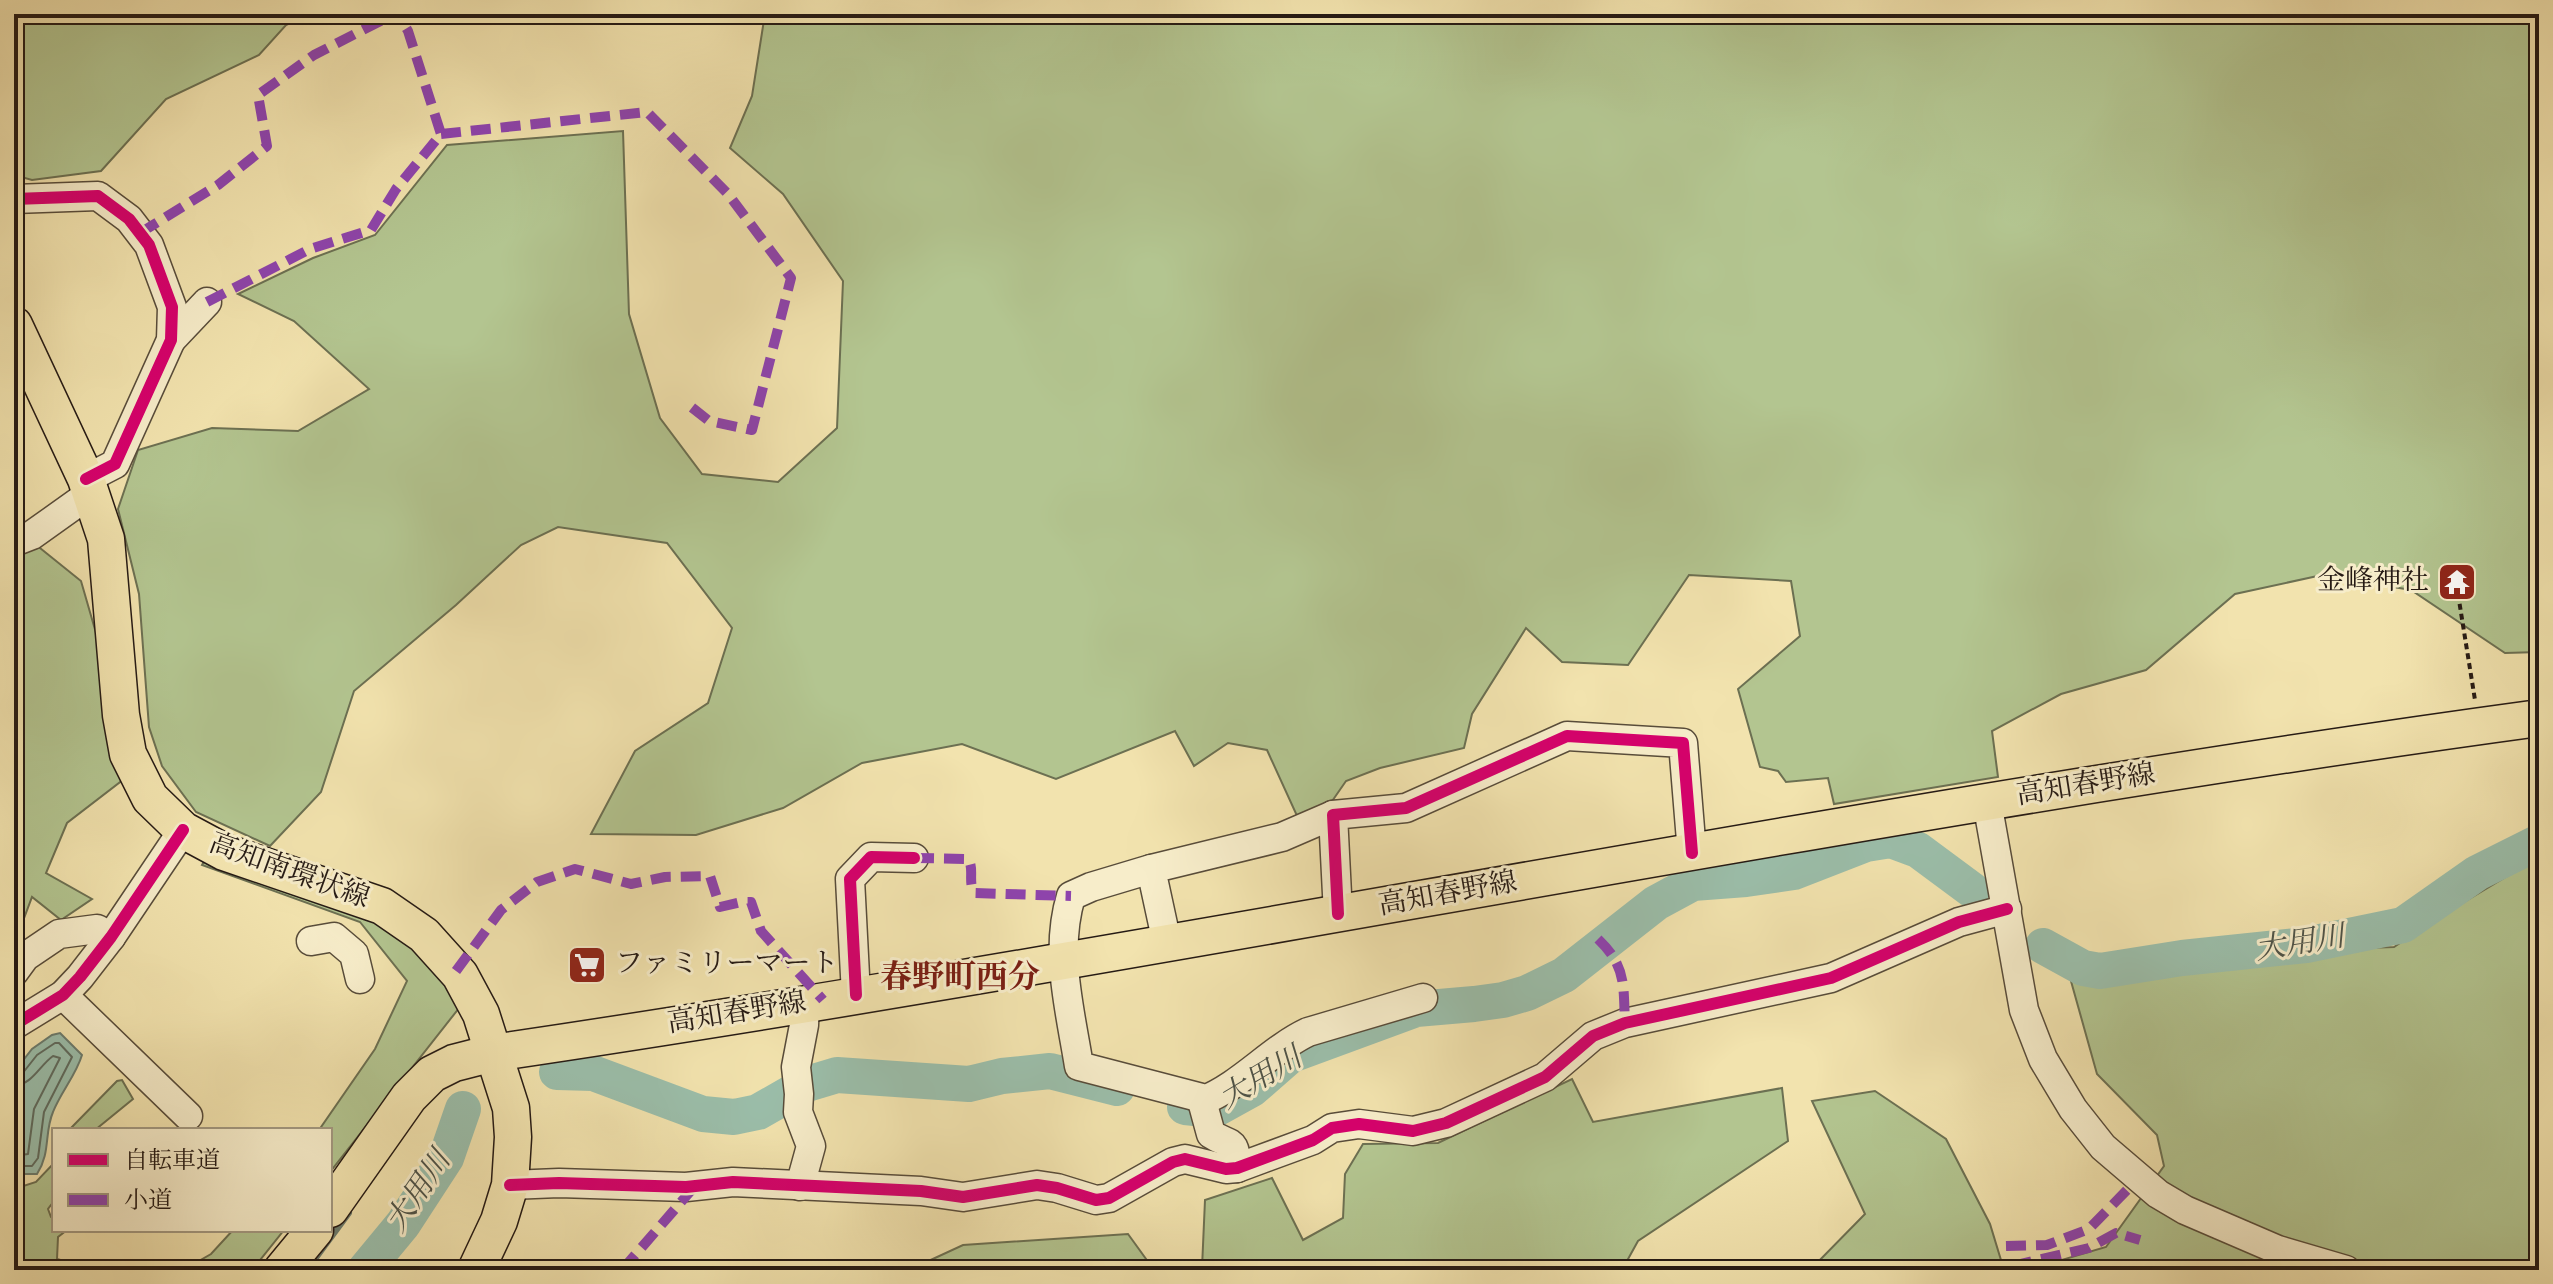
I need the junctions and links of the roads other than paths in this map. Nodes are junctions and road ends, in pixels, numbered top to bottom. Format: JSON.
{"nodes":[{"id":1,"x":14,"y":199,"type":"edge"},
{"id":2,"x":207,"y":302,"type":"dead end"},
{"id":3,"x":14,"y":325,"type":"edge"},
{"id":4,"x":171,"y":340,"type":"junction"},
{"id":5,"x":89,"y":486,"type":"junction"},
{"id":6,"x":14,"y":542,"type":"edge"},
{"id":7,"x":2539,"y":718,"type":"edge"},
{"id":8,"x":1987,"y":802,"type":"junction"},
{"id":9,"x":1333,"y":815,"type":"junction"},
{"id":10,"x":183,"y":830,"type":"junction"},
{"id":11,"x":1692,"y":853,"type":"junction"},
{"id":12,"x":914,"y":858,"type":"dead end"},
{"id":13,"x":1151,"y":869,"type":"junction"},
{"id":14,"x":2007,"y":909,"type":"junction"},
{"id":15,"x":1338,"y":914,"type":"junction"},
{"id":16,"x":111,"y":937,"type":"junction"},
{"id":17,"x":311,"y":941,"type":"dead end"},
{"id":18,"x":1167,"y":943,"type":"junction"},
{"id":19,"x":1062,"y":961,"type":"junction"},
{"id":20,"x":14,"y":972,"type":"edge"},
{"id":21,"x":360,"y":979,"type":"dead end"},
{"id":22,"x":63,"y":995,"type":"junction"},
{"id":23,"x":856,"y":995,"type":"junction"},
{"id":24,"x":1423,"y":998,"type":"dead end"},
{"id":25,"x":805,"y":1003,"type":"junction"},
{"id":26,"x":14,"y":1025,"type":"edge"},
{"id":27,"x":493,"y":1053,"type":"junction"},
{"id":28,"x":1204,"y":1110,"type":"junction"},
{"id":29,"x":188,"y":1116,"type":"dead end"},
{"id":30,"x":1237,"y":1168,"type":"junction"},
{"id":31,"x":510,"y":1185,"type":"junction"},
{"id":32,"x":800,"y":1186,"type":"junction"},
{"id":33,"x":332,"y":1206,"type":"edge"},
{"id":34,"x":313,"y":1232,"type":"edge"},
{"id":35,"x":282,"y":1270,"type":"edge"},
{"id":36,"x":476,"y":1270,"type":"edge"},
{"id":37,"x":2346,"y":1270,"type":"edge"}],
"edges":[{"from":1,"to":4,"type":"street"},
{"from":2,"to":4,"type":"street"},
{"from":3,"to":5,"type":"main road","name":"高知南環状線"},
{"from":4,"to":5,"type":"street"},
{"from":5,"to":6,"type":"street"},
{"from":5,"to":10,"type":"main road","name":"高知南環状線"},
{"from":7,"to":8,"type":"main road","name":"高知春野線"},
{"from":8,"to":11,"type":"main road","name":"高知春野線"},
{"from":8,"to":14,"type":"street"},
{"from":9,"to":11,"type":"street"},
{"from":9,"to":13,"type":"street"},
{"from":9,"to":15,"type":"street"},
{"from":10,"to":16,"type":"street"},
{"from":10,"to":27,"type":"main road","name":"高知南環状線"},
{"from":11,"to":15,"type":"main road","name":"高知春野線"},
{"from":12,"to":23,"type":"street"},
{"from":13,"to":18,"type":"street"},
{"from":13,"to":19,"type":"street"},
{"from":14,"to":30,"type":"street"},
{"from":14,"to":37,"type":"street"},
{"from":15,"to":18,"type":"main road","name":"高知春野線"},
{"from":16,"to":20,"type":"street"},
{"from":16,"to":22,"type":"street"},
{"from":17,"to":21,"type":"street"},
{"from":18,"to":19,"type":"main road","name":"高知春野線"},
{"from":19,"to":23,"type":"main road","name":"高知春野線"},
{"from":19,"to":28,"type":"street"},
{"from":22,"to":26,"type":"street"},
{"from":22,"to":29,"type":"street"},
{"from":23,"to":25,"type":"main road","name":"高知春野線"},
{"from":24,"to":28,"type":"street"},
{"from":25,"to":27,"type":"main road","name":"高知春野線"},
{"from":25,"to":32,"type":"street"},
{"from":27,"to":31,"type":"main road","name":"高知南環状線"},
{"from":27,"to":33,"type":"main road","name":"高知春野線"},
{"from":28,"to":30,"type":"street"},
{"from":30,"to":32,"type":"street"},
{"from":31,"to":32,"type":"street"},
{"from":31,"to":36,"type":"main road","name":"高知南環状線"},
{"from":34,"to":35,"type":"main road"}]}
